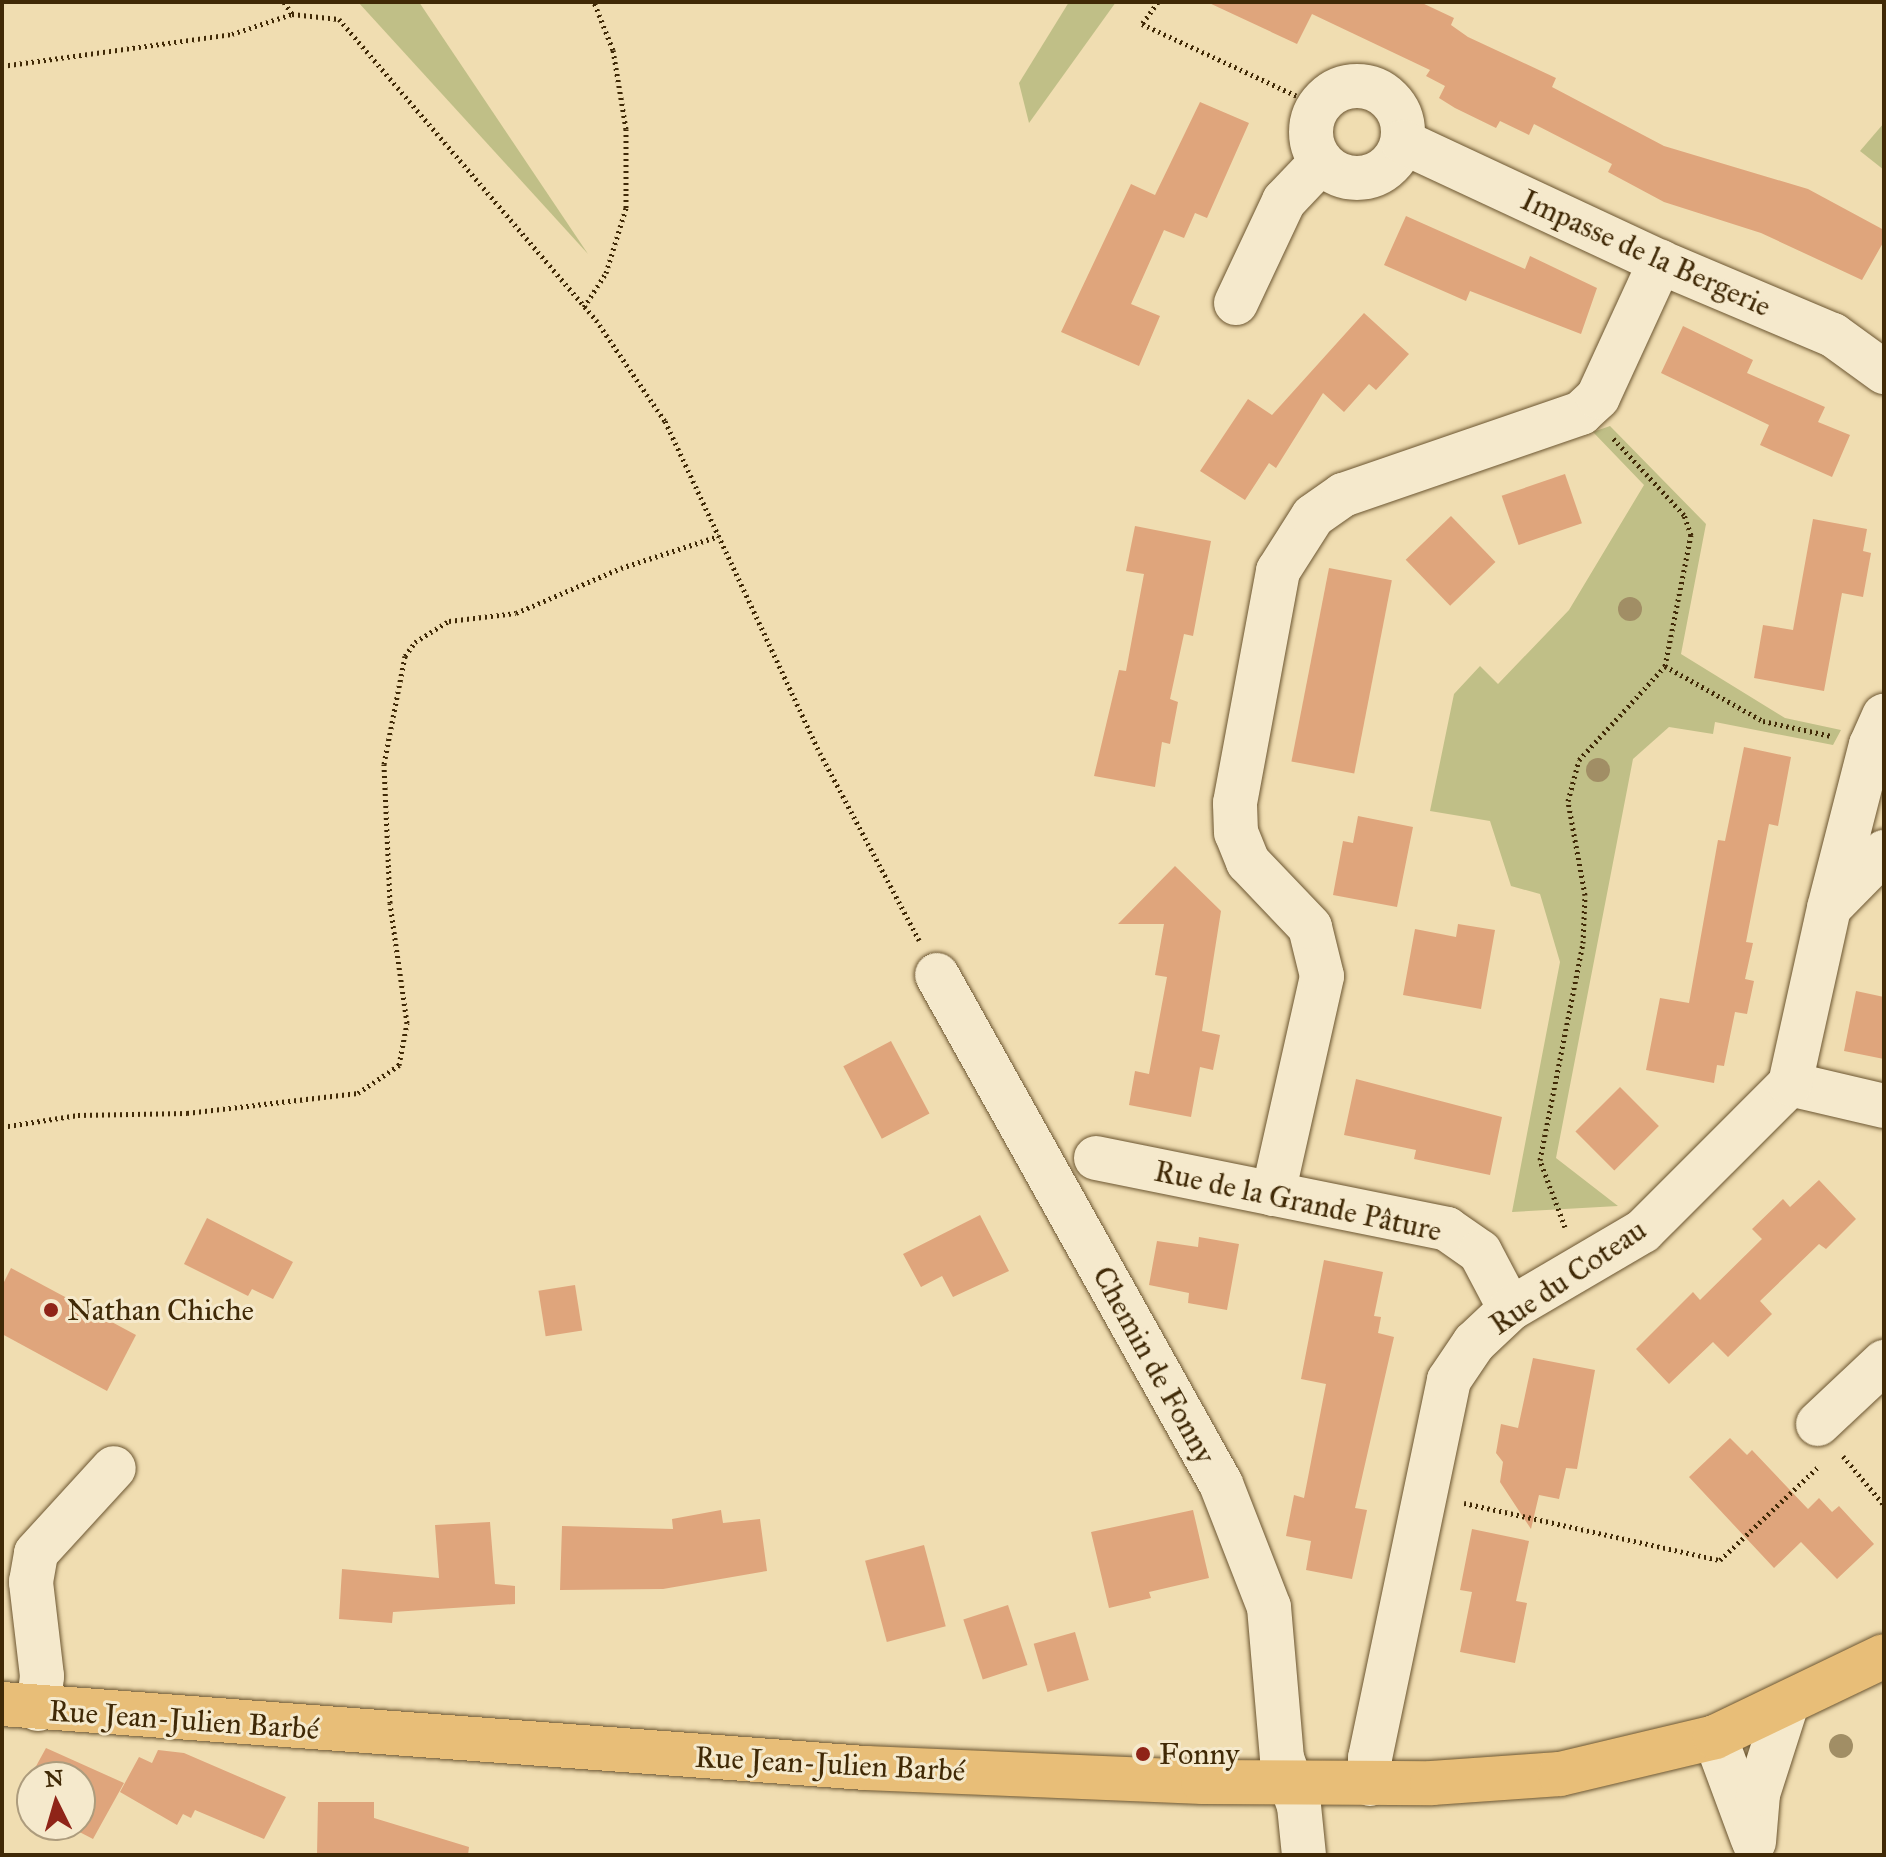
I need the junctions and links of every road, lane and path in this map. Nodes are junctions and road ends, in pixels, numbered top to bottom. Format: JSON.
{"nodes":[{"id":1,"x":284,"y":2,"type":"edge"},
{"id":2,"x":594,"y":2,"type":"edge"},
{"id":3,"x":1158,"y":2,"type":"edge"},
{"id":4,"x":292,"y":14,"type":"junction"},
{"id":5,"x":2,"y":66,"type":"edge"},
{"id":6,"x":1319,"y":106,"type":"junction"},
{"id":7,"x":1403,"y":142,"type":"junction"},
{"id":8,"x":1321,"y":162,"type":"junction"},
{"id":9,"x":1660,"y":262,"type":"junction"},
{"id":10,"x":1236,"y":303,"type":"dead end"},
{"id":11,"x":584,"y":307,"type":"junction"},
{"id":12,"x":1884,"y":372,"type":"edge"},
{"id":13,"x":1598,"y":397,"type":"junction"},
{"id":14,"x":719,"y":536,"type":"junction"},
{"id":15,"x":1665,"y":666,"type":"junction"},
{"id":16,"x":1878,"y":731,"type":"edge"},
{"id":17,"x":1884,"y":852,"type":"edge"},
{"id":18,"x":1829,"y":908,"type":"junction"},
{"id":19,"x":937,"y":975,"type":"joint"},
{"id":20,"x":1790,"y":1084,"type":"junction"},
{"id":21,"x":1884,"y":1106,"type":"edge"},
{"id":22,"x":2,"y":1127,"type":"edge"},
{"id":23,"x":1096,"y":1158,"type":"dead end"},
{"id":24,"x":1273,"y":1194,"type":"junction"},
{"id":25,"x":1581,"y":1269,"type":"junction"},
{"id":26,"x":1510,"y":1309,"type":"junction"},
{"id":27,"x":1884,"y":1362,"type":"edge"},
{"id":28,"x":1828,"y":1436,"type":"junction"},
{"id":29,"x":114,"y":1468,"type":"dead end"},
{"id":30,"x":1424,"y":1494,"type":"junction"},
{"id":31,"x":1884,"y":1505,"type":"edge"},
{"id":32,"x":1884,"y":1656,"type":"edge"},
{"id":33,"x":20,"y":1706,"type":"edge"},
{"id":34,"x":1786,"y":1707,"type":"junction"},
{"id":35,"x":1715,"y":1737,"type":"junction"},
{"id":36,"x":1291,"y":1783,"type":"junction"},
{"id":37,"x":1370,"y":1784,"type":"junction"},
{"id":38,"x":1754,"y":1849,"type":"edge"},
{"id":39,"x":1304,"y":1855,"type":"edge"}],
"edges":[{"from":1,"to":4,"type":"path"},
{"from":2,"to":11,"type":"path"},
{"from":3,"to":6,"type":"path"},
{"from":4,"to":5,"type":"path"},
{"from":4,"to":11,"type":"path"},
{"from":6,"to":7,"type":"street"},
{"from":6,"to":8,"type":"street"},
{"from":7,"to":8,"type":"street"},
{"from":7,"to":9,"type":"street","name":"Impasse de la Bergerie"},
{"from":8,"to":10,"type":"street"},
{"from":9,"to":12,"type":"street","name":"Impasse de la Bergerie"},
{"from":9,"to":13,"type":"street"},
{"from":11,"to":14,"type":"path"},
{"from":13,"to":15,"type":"path"},
{"from":13,"to":24,"type":"street"},
{"from":14,"to":19,"type":"path"},
{"from":14,"to":22,"type":"path"},
{"from":15,"to":16,"type":"path"},
{"from":15,"to":25,"type":"path"},
{"from":16,"to":18,"type":"street"},
{"from":17,"to":18,"type":"street"},
{"from":18,"to":20,"type":"street"},
{"from":19,"to":36,"type":"street","name":"Chemin de Fonny"},
{"from":20,"to":21,"type":"street"},
{"from":20,"to":25,"type":"street","name":"Rue du Coteau"},
{"from":23,"to":24,"type":"street","name":"Rue de la Grande Pâture"},
{"from":24,"to":26,"type":"street","name":"Rue de la Grande Pâture"},
{"from":25,"to":26,"type":"street","name":"Rue du Coteau"},
{"from":26,"to":30,"type":"street","name":"Rue du Coteau"},
{"from":27,"to":28,"type":"street"},
{"from":28,"to":30,"type":"path"},
{"from":28,"to":31,"type":"path"},
{"from":29,"to":33,"type":"street"},
{"from":30,"to":37,"type":"street","name":"Rue du Coteau"},
{"from":32,"to":34,"type":"main road","name":"Rue Jean-Julien Barbé"},
{"from":33,"to":36,"type":"main road","name":"Rue Jean-Julien Barbé"},
{"from":34,"to":35,"type":"main road","name":"Rue Jean-Julien Barbé"},
{"from":34,"to":38,"type":"street"},
{"from":35,"to":37,"type":"main road","name":"Rue Jean-Julien Barbé"},
{"from":35,"to":38,"type":"street"},
{"from":36,"to":37,"type":"main road","name":"Rue Jean-Julien Barbé"},
{"from":36,"to":39,"type":"street","name":"Chemin de Fonny"}]}
